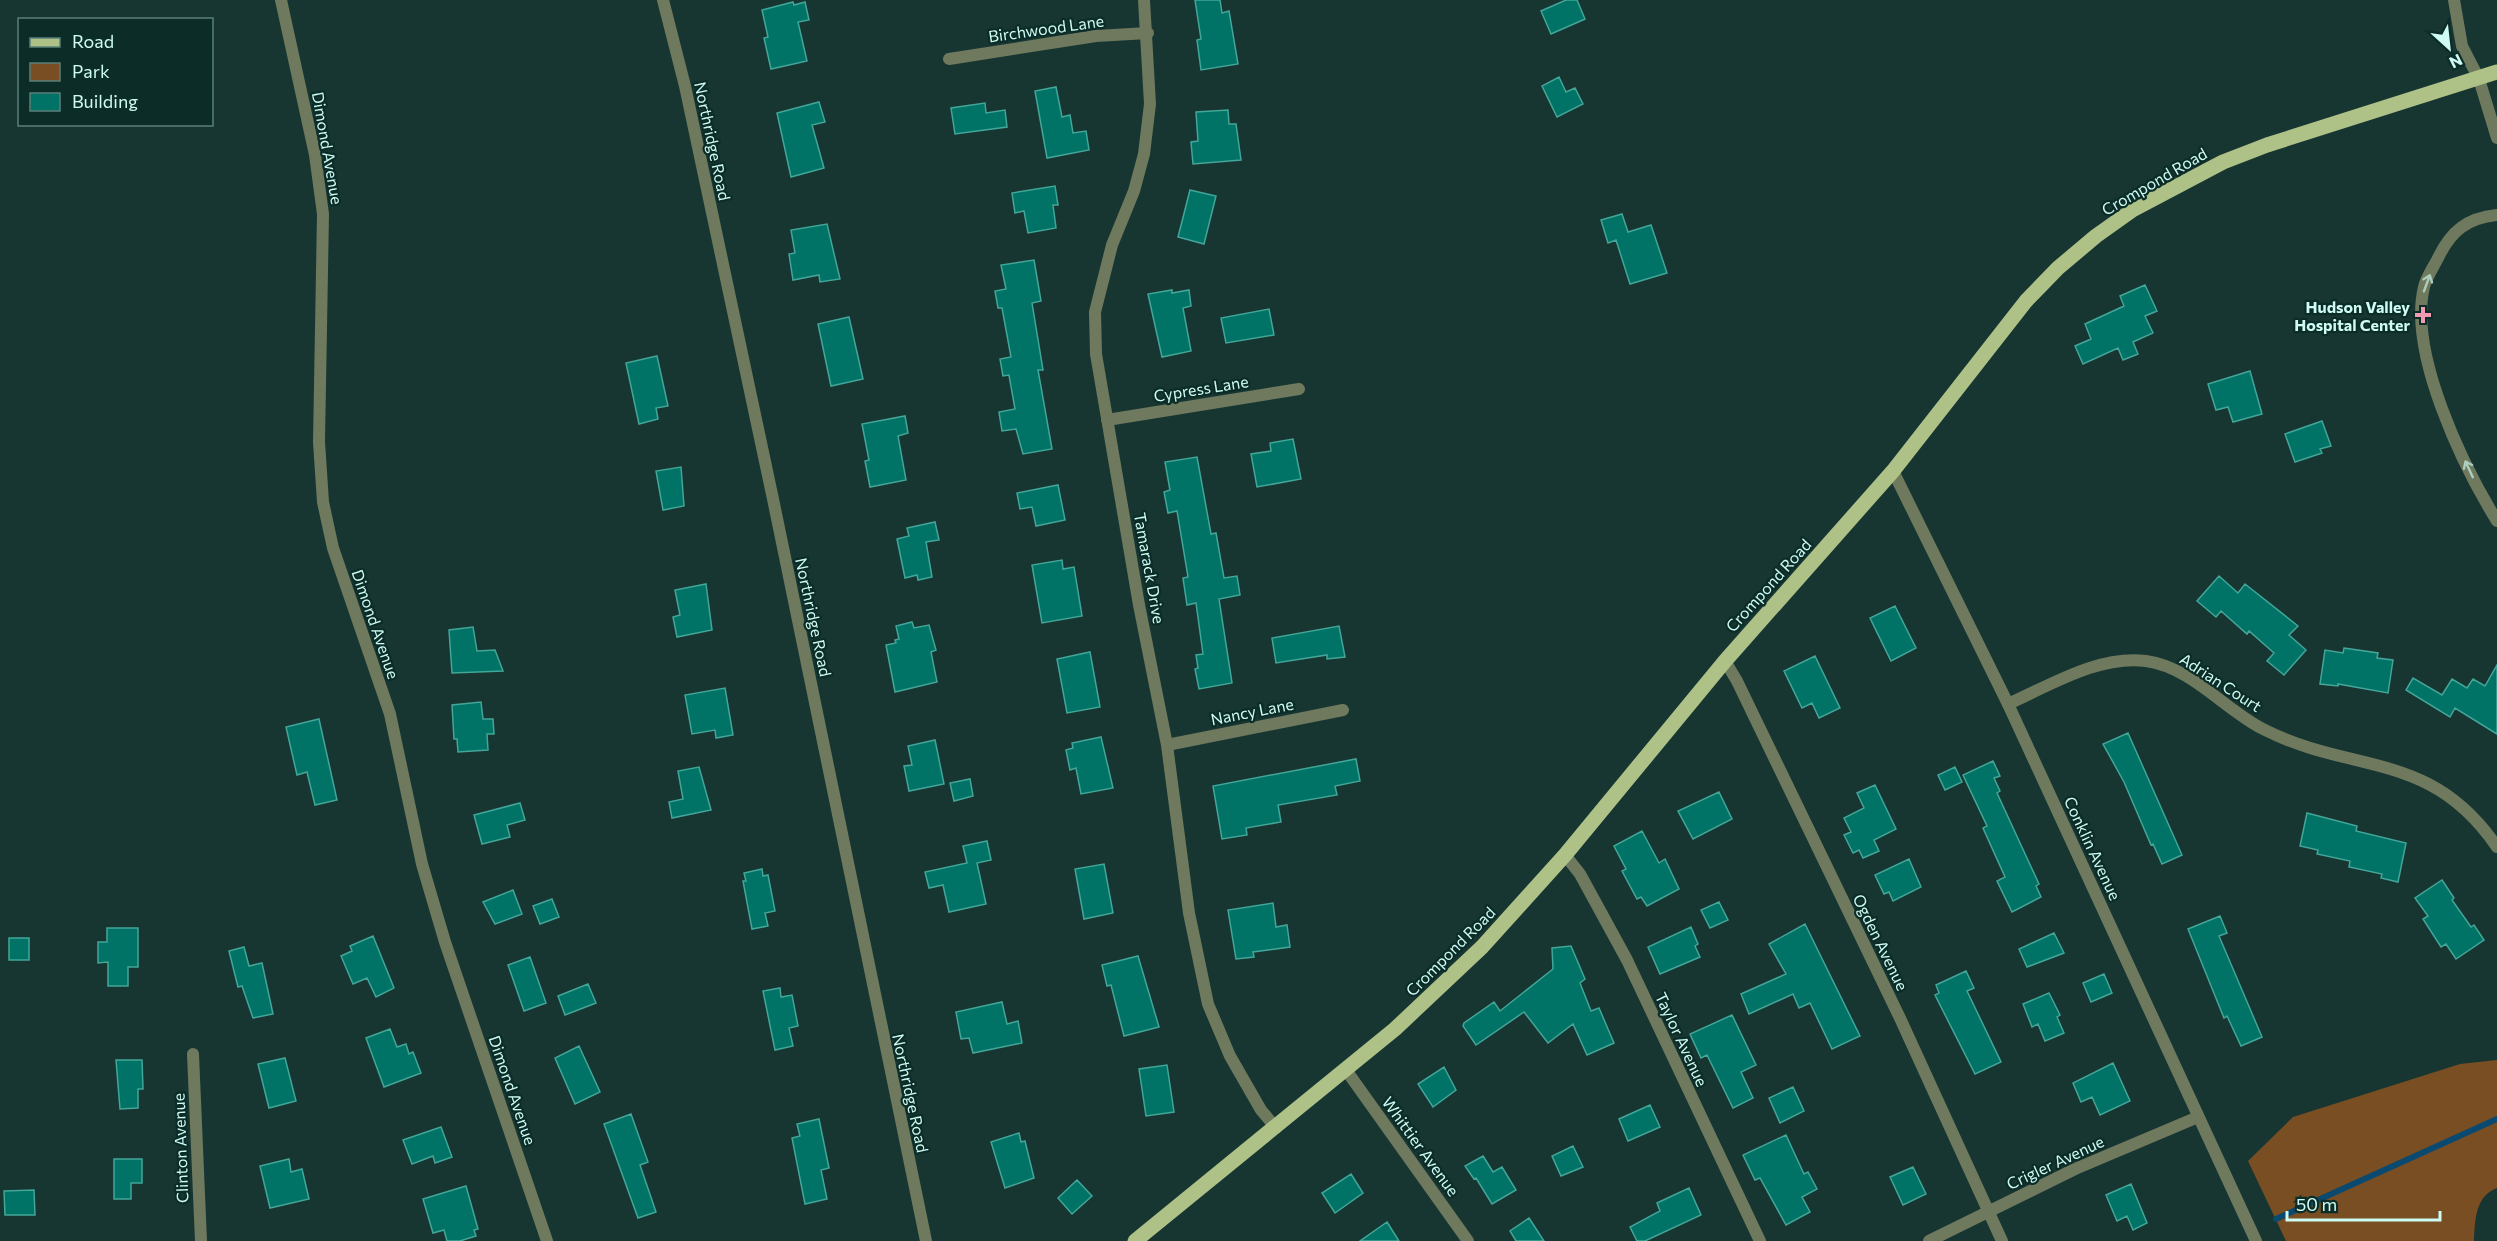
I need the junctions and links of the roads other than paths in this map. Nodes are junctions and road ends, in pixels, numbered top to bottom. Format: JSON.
{"nodes":[{"id":1,"x":281,"y":0,"type":"edge"},
{"id":2,"x":663,"y":0,"type":"edge"},
{"id":3,"x":1144,"y":0,"type":"edge"},
{"id":4,"x":2454,"y":0,"type":"edge"},
{"id":5,"x":1148,"y":33,"type":"junction"},
{"id":6,"x":949,"y":59,"type":"dead end"},
{"id":7,"x":2497,"y":72,"type":"edge"},
{"id":8,"x":2479,"y":79,"type":"junction"},
{"id":9,"x":2497,"y":138,"type":"edge"},
{"id":10,"x":2497,"y":215,"type":"edge"},
{"id":11,"x":1299,"y":389,"type":"dead end"},
{"id":12,"x":1107,"y":420,"type":"junction"},
{"id":13,"x":1893,"y":471,"type":"junction"},
{"id":14,"x":2497,"y":521,"type":"edge"},
{"id":15,"x":1725,"y":661,"type":"junction"},
{"id":16,"x":2008,"y":704,"type":"junction"},
{"id":17,"x":1343,"y":710,"type":"dead end"},
{"id":18,"x":1167,"y":745,"type":"junction"},
{"id":19,"x":2497,"y":847,"type":"edge"},
{"id":20,"x":1565,"y":855,"type":"junction"},
{"id":21,"x":193,"y":1054,"type":"dead end"},
{"id":22,"x":1346,"y":1070,"type":"junction"},
{"id":23,"x":2198,"y":1116,"type":"junction"},
{"id":24,"x":1276,"y":1128,"type":"junction"},
{"id":25,"x":1988,"y":1212,"type":"junction"},
{"id":26,"x":201,"y":1241,"type":"edge"},
{"id":27,"x":547,"y":1241,"type":"edge"},
{"id":28,"x":926,"y":1241,"type":"edge"},
{"id":29,"x":1135,"y":1241,"type":"edge"},
{"id":30,"x":1468,"y":1241,"type":"edge"},
{"id":31,"x":1760,"y":1241,"type":"edge"},
{"id":32,"x":1929,"y":1241,"type":"edge"},
{"id":33,"x":2002,"y":1241,"type":"edge"},
{"id":34,"x":2256,"y":1241,"type":"edge"}],
"edges":[{"from":1,"to":27,"type":"street","name":"Dimond Avenue"},
{"from":2,"to":28,"type":"street","name":"Northridge Road"},
{"from":3,"to":5,"type":"street","name":"Tamarack Drive"},
{"from":4,"to":8,"type":"street"},
{"from":5,"to":6,"type":"street","name":"Birchwood Lane"},
{"from":5,"to":12,"type":"street","name":"Tamarack Drive"},
{"from":7,"to":8,"type":"main road","name":"Crompond Road"},
{"from":8,"to":9,"type":"street"},
{"from":8,"to":13,"type":"main road","name":"Crompond Road"},
{"from":14,"to":10,"type":"street","one_way":true},
{"from":11,"to":12,"type":"street","name":"Cypress Lane"},
{"from":12,"to":18,"type":"street","name":"Tamarack Drive"},
{"from":13,"to":15,"type":"main road","name":"Crompond Road"},
{"from":13,"to":16,"type":"street","name":"Conklin Avenue"},
{"from":15,"to":20,"type":"main road","name":"Crompond Road"},
{"from":15,"to":25,"type":"street","name":"Ogden Avenue"},
{"from":16,"to":19,"type":"street","name":"Adrian Court"},
{"from":16,"to":23,"type":"street","name":"Conklin Avenue"},
{"from":17,"to":18,"type":"street","name":"Nancy Lane"},
{"from":18,"to":24,"type":"street","name":"Tamarack Drive"},
{"from":20,"to":22,"type":"main road","name":"Crompond Road"},
{"from":20,"to":31,"type":"street","name":"Taylor Avenue"},
{"from":21,"to":26,"type":"street","name":"Clinton Avenue"},
{"from":22,"to":24,"type":"main road","name":"Crompond Road"},
{"from":22,"to":30,"type":"street","name":"Whittier Avenue"},
{"from":23,"to":25,"type":"street","name":"Crigler Avenue"},
{"from":23,"to":34,"type":"street","name":"Conklin Avenue"},
{"from":24,"to":29,"type":"main road","name":"Crompond Road"},
{"from":25,"to":32,"type":"street","name":"Crigler Avenue"},
{"from":25,"to":33,"type":"street","name":"Ogden Avenue"}]}
